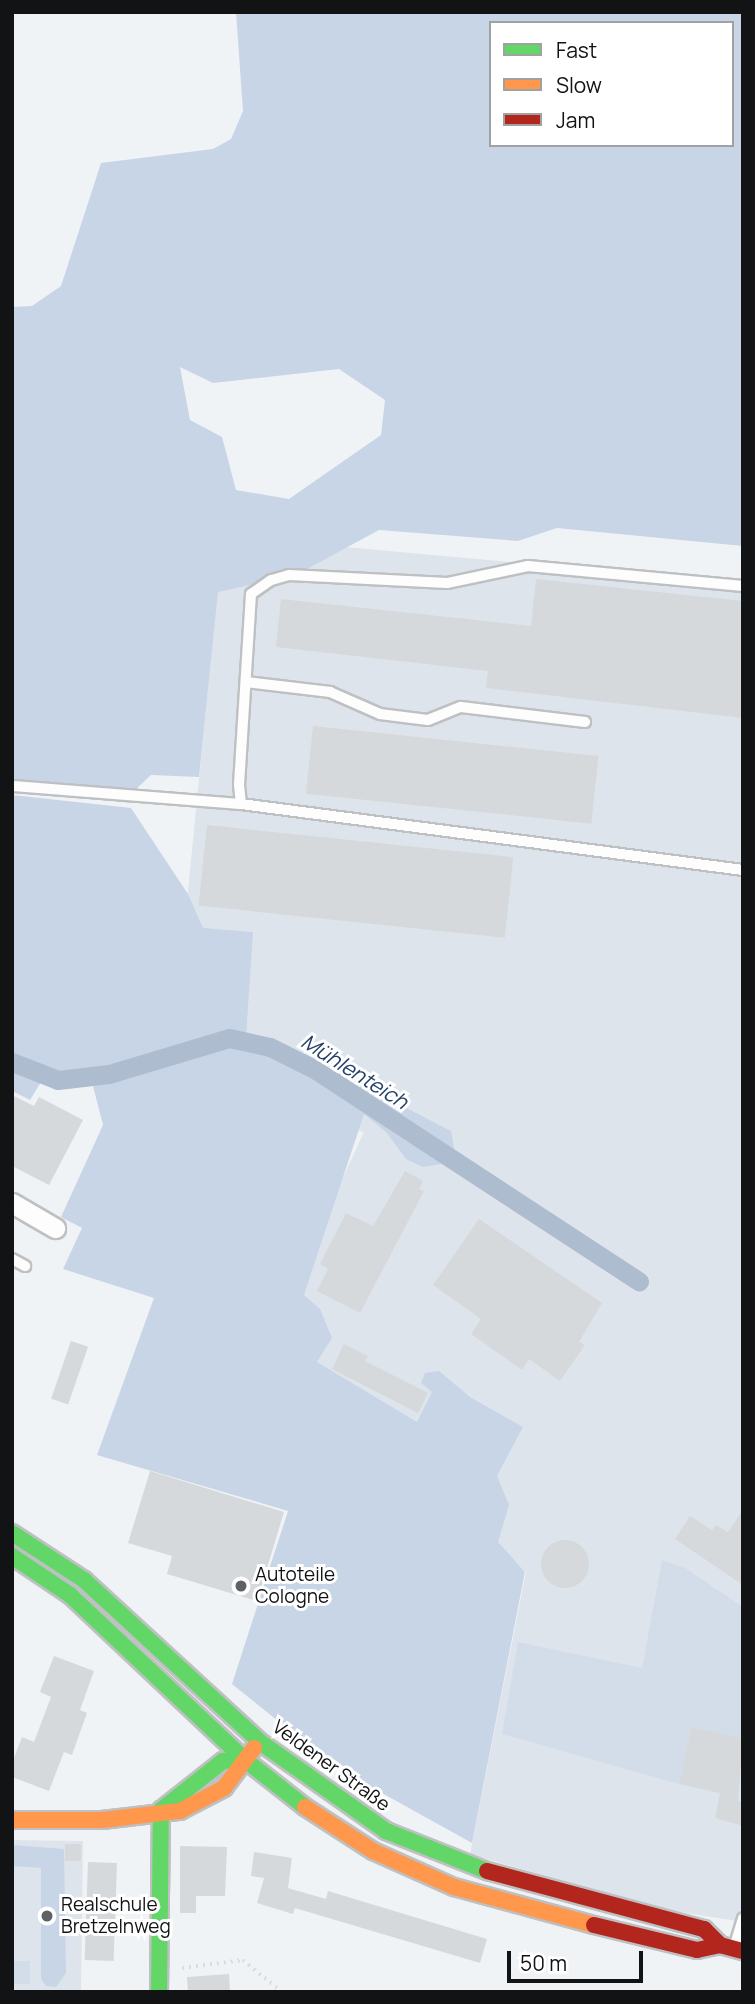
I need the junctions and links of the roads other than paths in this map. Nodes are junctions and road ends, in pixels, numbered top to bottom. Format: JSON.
{"nodes":[{"id":1,"x":743,"y":586,"type":"edge"},
{"id":2,"x":246,"y":682,"type":"junction"},
{"id":3,"x":585,"y":722,"type":"dead end"},
{"id":4,"x":12,"y":786,"type":"edge"},
{"id":5,"x":241,"y":804,"type":"junction"},
{"id":6,"x":743,"y":870,"type":"edge"},
{"id":7,"x":12,"y":1203,"type":"edge"},
{"id":8,"x":55,"y":1228,"type":"dead end"},
{"id":9,"x":12,"y":1259,"type":"edge"},
{"id":10,"x":25,"y":1266,"type":"dead end"},
{"id":11,"x":12,"y":1533,"type":"edge"},
{"id":12,"x":12,"y":1556,"type":"edge"},
{"id":13,"x":260,"y":1742,"type":"junction"},
{"id":14,"x":244,"y":1759,"type":"junction"},
{"id":15,"x":162,"y":1810,"type":"junction"},
{"id":16,"x":12,"y":1820,"type":"edge"},
{"id":17,"x":743,"y":1919,"type":"edge"},
{"id":18,"x":732,"y":1949,"type":"edge"},
{"id":19,"x":159,"y":1992,"type":"edge"}],
"edges":[{"from":1,"to":2,"type":"lane"},
{"from":2,"to":3,"type":"lane"},
{"from":2,"to":5,"type":"lane"},
{"from":4,"to":5,"type":"lane"},
{"from":5,"to":6,"type":"lane"},
{"from":7,"to":8,"type":"street"},
{"from":9,"to":10,"type":"lane"},
{"from":11,"to":13,"type":"street","name":"Veldener Straße"},
{"from":12,"to":14,"type":"street"},
{"from":13,"to":14,"type":"street"},
{"from":13,"to":18,"type":"street","name":"Veldener Straße"},
{"from":14,"to":15,"type":"street"},
{"from":14,"to":15,"type":"street"},
{"from":14,"to":18,"type":"street"},
{"from":15,"to":16,"type":"street"},
{"from":15,"to":19,"type":"street"},
{"from":17,"to":18,"type":"lane"}]}
